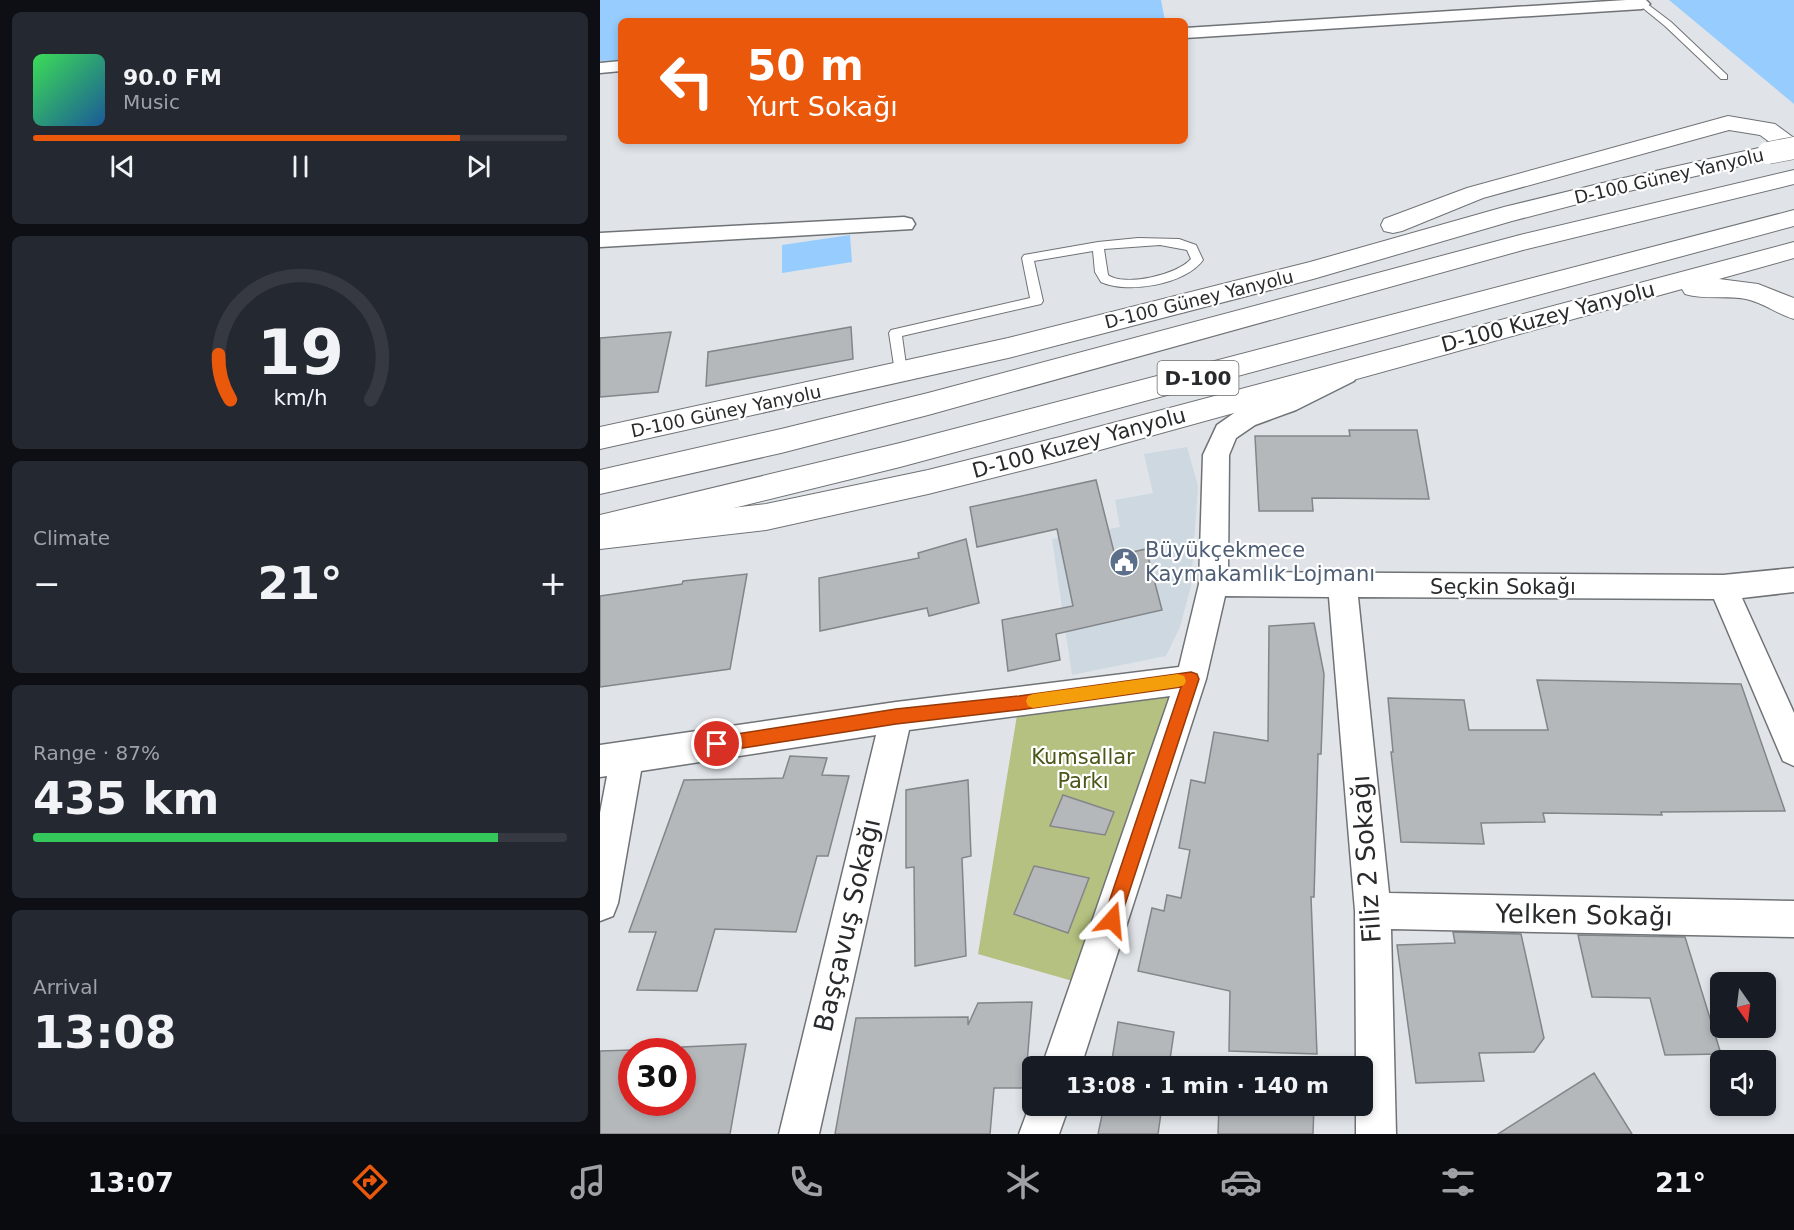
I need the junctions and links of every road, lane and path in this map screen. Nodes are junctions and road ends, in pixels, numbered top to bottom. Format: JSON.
{"nodes":[{"id":1,"x":1639,"y":2,"type":"edge"},
{"id":2,"x":1188,"y":33,"type":"edge"},
{"id":3,"x":618,"y":66,"type":"edge"},
{"id":4,"x":600,"y":68,"type":"edge"},
{"id":5,"x":1724,"y":77,"type":"dead end"},
{"id":6,"x":1794,"y":148,"type":"edge"},
{"id":7,"x":1794,"y":177,"type":"edge"},
{"id":8,"x":1794,"y":218,"type":"edge"},
{"id":9,"x":904,"y":224,"type":"dead end"},
{"id":10,"x":600,"y":240,"type":"edge"},
{"id":11,"x":1098,"y":246,"type":"junction"},
{"id":12,"x":1794,"y":250,"type":"edge"},
{"id":13,"x":1313,"y":270,"type":"junction"},
{"id":14,"x":1638,"y":292,"type":"junction"},
{"id":15,"x":1794,"y":310,"type":"edge"},
{"id":16,"x":1362,"y":368,"type":"junction"},
{"id":17,"x":901,"y":372,"type":"junction"},
{"id":18,"x":600,"y":438,"type":"edge"},
{"id":19,"x":600,"y":482,"type":"edge"},
{"id":20,"x":600,"y":528,"type":"edge"},
{"id":21,"x":600,"y":536,"type":"edge"},
{"id":22,"x":1794,"y":580,"type":"edge"},
{"id":23,"x":1213,"y":584,"type":"junction"},
{"id":24,"x":1342,"y":585,"type":"junction"},
{"id":25,"x":1723,"y":587,"type":"junction"},
{"id":26,"x":1191,"y":679,"type":"junction"},
{"id":27,"x":896,"y":717,"type":"junction"},
{"id":28,"x":1794,"y":750,"type":"edge"},
{"id":29,"x":614,"y":760,"type":"edge"},
{"id":30,"x":600,"y":903,"type":"edge"},
{"id":31,"x":1373,"y":911,"type":"junction"},
{"id":32,"x":1794,"y":919,"type":"edge"},
{"id":33,"x":1065,"y":1056,"type":"edge"},
{"id":34,"x":1045,"y":1116,"type":"edge"},
{"id":35,"x":799,"y":1134,"type":"edge"},
{"id":36,"x":1039,"y":1134,"type":"edge"},
{"id":37,"x":1376,"y":1134,"type":"edge"}],
"edges":[{"from":1,"to":2,"type":"street"},
{"from":1,"to":5,"type":"lane"},
{"from":3,"to":4,"type":"street"},
{"from":6,"to":13,"type":"main road","name":"D-100 Güney Yanyolu","bridge":true},
{"from":6,"to":13,"type":"main road"},
{"from":7,"to":19,"type":"main road","number":"D-100"},
{"from":8,"to":20,"type":"main road","number":"D-100"},
{"from":9,"to":10,"type":"street"},
{"from":11,"to":11,"type":"lane"},
{"from":11,"to":17,"type":"lane"},
{"from":12,"to":14,"type":"main road","name":"D-100 Kuzey Yanyolu"},
{"from":13,"to":17,"type":"main road","name":"D-100 Güney Yanyolu"},
{"from":14,"to":15,"type":"main road"},
{"from":14,"to":16,"type":"main road","name":"D-100 Kuzey Yanyolu"},
{"from":16,"to":21,"type":"main road","name":"D-100 Kuzey Yanyolu"},
{"from":16,"to":23,"type":"street"},
{"from":17,"to":18,"type":"main road","name":"D-100 Güney Yanyolu"},
{"from":22,"to":25,"type":"street","name":"Seçkin Sokağı"},
{"from":23,"to":24,"type":"street","name":"Seçkin Sokağı"},
{"from":23,"to":26,"type":"street"},
{"from":24,"to":25,"type":"street","name":"Seçkin Sokağı"},
{"from":24,"to":31,"type":"street","name":"Filiz 2 Sokağı"},
{"from":25,"to":28,"type":"street"},
{"from":26,"to":27,"type":"street"},
{"from":26,"to":33,"type":"street"},
{"from":27,"to":29,"type":"street"},
{"from":27,"to":35,"type":"street","name":"Başçavuş Sokağı"},
{"from":29,"to":30,"type":"street"},
{"from":31,"to":32,"type":"street","name":"Yelken Sokağı"},
{"from":31,"to":37,"type":"street","name":"Filiz 2 Sokağı"},
{"from":34,"to":36,"type":"street"}]}
